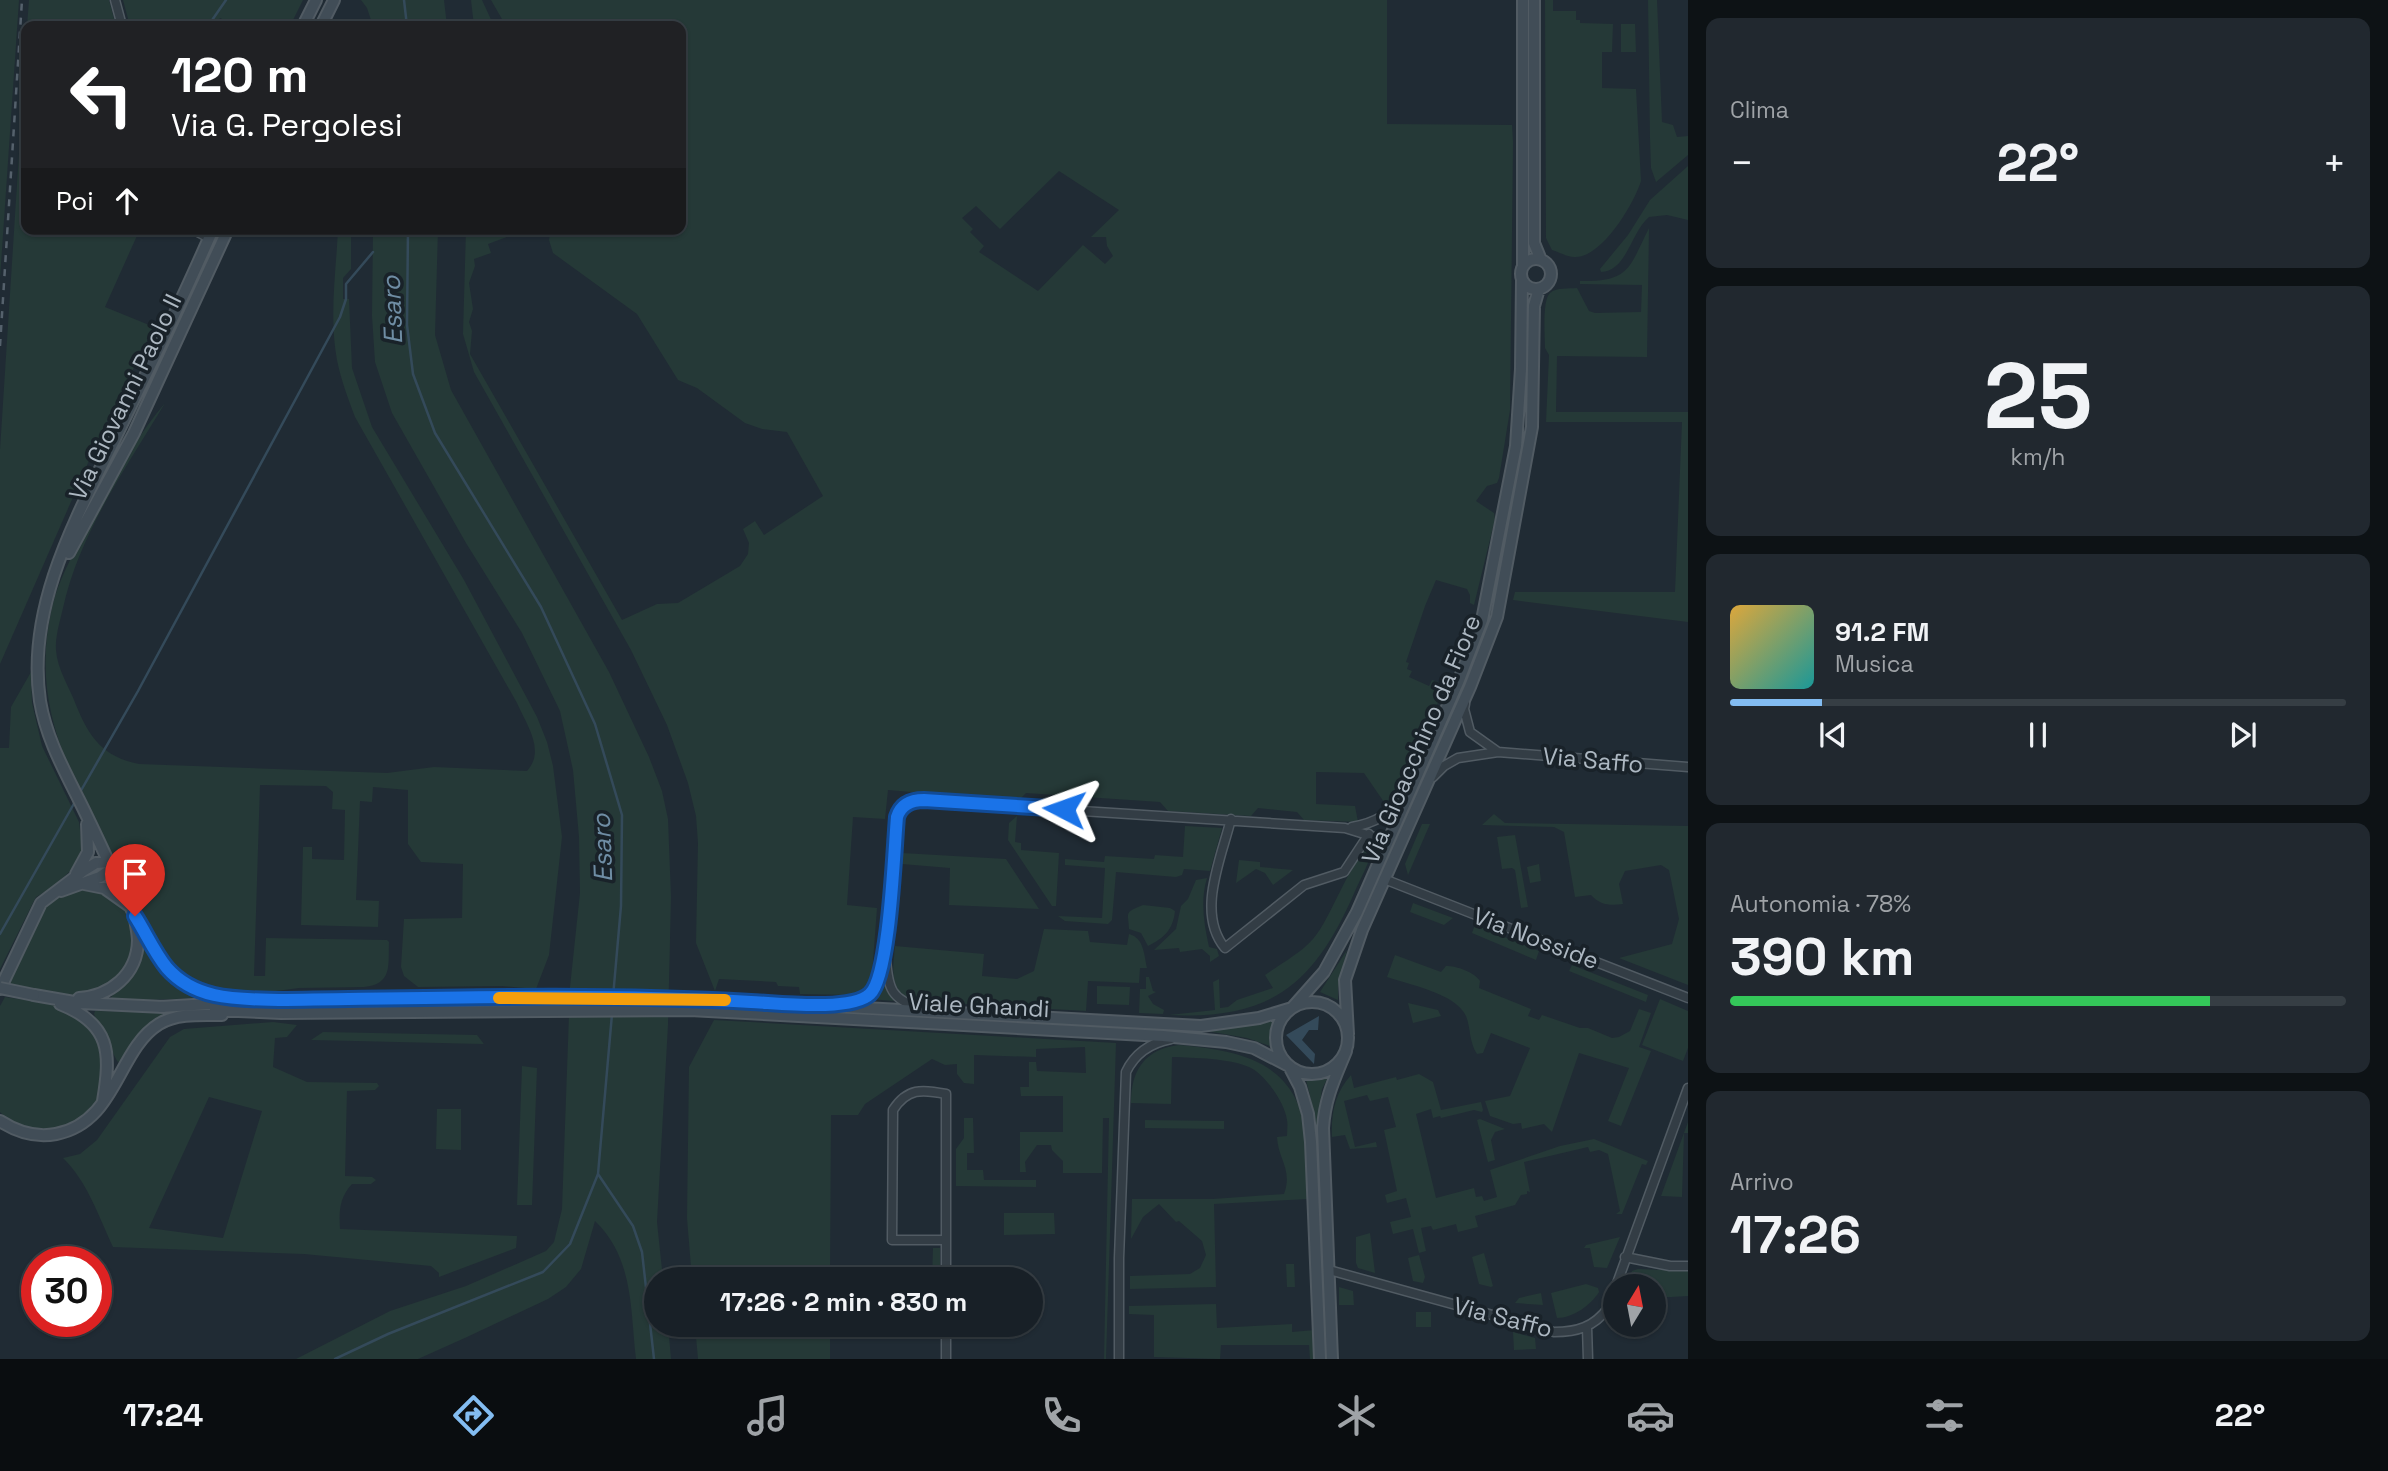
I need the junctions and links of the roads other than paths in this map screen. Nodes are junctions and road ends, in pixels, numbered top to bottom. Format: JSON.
{"nodes":[{"id":1,"x":115,"y":0,"type":"edge"},
{"id":2,"x":316,"y":0,"type":"edge"},
{"id":3,"x":334,"y":0,"type":"edge"},
{"id":4,"x":1524,"y":0,"type":"edge"},
{"id":5,"x":1534,"y":0,"type":"edge"},
{"id":6,"x":121,"y":21,"type":"edge"},
{"id":7,"x":306,"y":21,"type":"edge"},
{"id":8,"x":324,"y":21,"type":"edge"},
{"id":9,"x":210,"y":235,"type":"edge"},
{"id":10,"x":226,"y":235,"type":"edge"},
{"id":11,"x":1541,"y":260,"type":"junction"},
{"id":12,"x":1523,"y":266,"type":"junction"},
{"id":13,"x":1522,"y":280,"type":"junction"},
{"id":14,"x":1539,"y":289,"type":"junction"},
{"id":15,"x":52,"y":580,"type":"junction"},
{"id":16,"x":1470,"y":687,"type":"junction"},
{"id":17,"x":1498,"y":752,"type":"junction"},
{"id":18,"x":1688,"y":767,"type":"edge"},
{"id":19,"x":1408,"y":793,"type":"junction"},
{"id":20,"x":1421,"y":797,"type":"junction"},
{"id":21,"x":86,"y":814,"type":"junction"},
{"id":22,"x":1231,"y":819,"type":"junction"},
{"id":23,"x":1345,"y":828,"type":"junction"},
{"id":24,"x":1369,"y":834,"type":"junction"},
{"id":25,"x":1387,"y":841,"type":"junction"},
{"id":26,"x":110,"y":865,"type":"junction"},
{"id":27,"x":1384,"y":879,"type":"junction"},
{"id":28,"x":76,"y":881,"type":"junction"},
{"id":29,"x":133,"y":911,"type":"junction"},
{"id":30,"x":885,"y":949,"type":"junction"},
{"id":31,"x":0,"y":988,"type":"edge"},
{"id":32,"x":34,"y":995,"type":"junction"},
{"id":33,"x":1688,"y":998,"type":"edge"},
{"id":34,"x":279,"y":1000,"type":"junction"},
{"id":35,"x":160,"y":1007,"type":"junction"},
{"id":36,"x":1292,"y":1008,"type":"junction"},
{"id":37,"x":815,"y":1011,"type":"junction"},
{"id":38,"x":949,"y":1012,"type":"junction"},
{"id":39,"x":281,"y":1013,"type":"junction"},
{"id":40,"x":1348,"y":1034,"type":"junction"},
{"id":41,"x":1181,"y":1037,"type":"junction"},
{"id":42,"x":1346,"y":1051,"type":"junction"},
{"id":43,"x":1289,"y":1066,"type":"junction"},
{"id":44,"x":1688,"y":1088,"type":"edge"},
{"id":45,"x":103,"y":1101,"type":"junction"},
{"id":46,"x":0,"y":1121,"type":"edge"},
{"id":47,"x":946,"y":1240,"type":"junction"},
{"id":48,"x":1625,"y":1257,"type":"junction"},
{"id":49,"x":1688,"y":1266,"type":"edge"},
{"id":50,"x":946,"y":1267,"type":"edge"},
{"id":51,"x":1329,"y":1270,"type":"junction"},
{"id":52,"x":1587,"y":1327,"type":"junction"},
{"id":53,"x":946,"y":1337,"type":"edge"},
{"id":54,"x":946,"y":1359,"type":"edge"},
{"id":55,"x":1119,"y":1359,"type":"edge"},
{"id":56,"x":1320,"y":1359,"type":"edge"},
{"id":57,"x":1332,"y":1359,"type":"edge"},
{"id":58,"x":1588,"y":1359,"type":"edge"}],
"edges":[{"from":1,"to":6,"type":"street"},
{"from":2,"to":7,"type":"street"},
{"from":3,"to":8,"type":"street"},
{"from":4,"to":12,"type":"street"},
{"from":5,"to":11,"type":"street"},
{"from":9,"to":15,"type":"street","name":"Via Giovanni Paolo II"},
{"from":10,"to":15,"type":"street","name":"Via Giovanni Paolo II"},
{"from":11,"to":12,"type":"street"},
{"from":11,"to":14,"type":"street"},
{"from":12,"to":13,"type":"street"},
{"from":13,"to":14,"type":"street"},
{"from":13,"to":19,"type":"street","name":"Via Gioacchino da Fiore"},
{"from":14,"to":16,"type":"street","name":"Via Gioacchino da Fiore"},
{"from":15,"to":21,"type":"street","name":"Via Giovanni Paolo II"},
{"from":16,"to":17,"type":"street"},
{"from":16,"to":20,"type":"street","name":"Via Gioacchino da Fiore"},
{"from":17,"to":18,"type":"street","name":"Via Saffo"},
{"from":17,"to":20,"type":"street","name":"Via Saffo"},
{"from":19,"to":23,"type":"street"},
{"from":19,"to":25,"type":"street","name":"Via Gioacchino da Fiore"},
{"from":20,"to":27,"type":"street","name":"Via Gioacchino da Fiore"},
{"from":21,"to":26,"type":"street","name":"Via Giovanni Paolo II"},
{"from":21,"to":28,"type":"street"},
{"from":22,"to":23,"type":"street"},
{"from":22,"to":24,"type":"street"},
{"from":22,"to":30,"type":"street"},
{"from":23,"to":24,"type":"street"},
{"from":24,"to":25,"type":"street"},
{"from":25,"to":36,"type":"street","name":"Via Gioacchino da Fiore"},
{"from":26,"to":28,"type":"street"},
{"from":26,"to":29,"type":"street","name":"Via Giovanni Paolo II"},
{"from":27,"to":33,"type":"street","name":"Via Nosside"},
{"from":27,"to":40,"type":"street","name":"Via Gioacchino da Fiore"},
{"from":28,"to":29,"type":"street"},
{"from":28,"to":31,"type":"street"},
{"from":29,"to":32,"type":"street"},
{"from":29,"to":34,"type":"street","name":"Via Giovanni Paolo II"},
{"from":30,"to":37,"type":"street"},
{"from":30,"to":38,"type":"street"},
{"from":31,"to":32,"type":"street","bridge":true},
{"from":32,"to":35,"type":"street"},
{"from":32,"to":45,"type":"street"},
{"from":34,"to":35,"type":"street","name":"Viale Ghandi"},
{"from":34,"to":37,"type":"street","name":"Viale Ghandi"},
{"from":35,"to":39,"type":"street","name":"Viale Ghandi"},
{"from":36,"to":38,"type":"street","name":"Viale Ghandi"},
{"from":36,"to":40,"type":"street"},
{"from":36,"to":43,"type":"street"},
{"from":37,"to":38,"type":"street","name":"Viale Ghandi"},
{"from":37,"to":39,"type":"street","name":"Viale Ghandi"},
{"from":37,"to":41,"type":"street","name":"Viale Ghandi"},
{"from":39,"to":45,"type":"street"},
{"from":40,"to":42,"type":"street"},
{"from":41,"to":43,"type":"street","name":"Viale Ghandi"},
{"from":41,"to":55,"type":"street"},
{"from":42,"to":43,"type":"street"},
{"from":42,"to":51,"type":"street"},
{"from":43,"to":56,"type":"street"},
{"from":44,"to":48,"type":"street","name":"Via Saffo"},
{"from":45,"to":46,"type":"street"},
{"from":47,"to":47,"type":"street"},
{"from":47,"to":50,"type":"street"},
{"from":48,"to":49,"type":"street"},
{"from":48,"to":52,"type":"street","name":"Via Saffo"},
{"from":51,"to":52,"type":"street","name":"Via Saffo"},
{"from":51,"to":57,"type":"street"},
{"from":52,"to":58,"type":"street"},
{"from":53,"to":54,"type":"street"}]}
